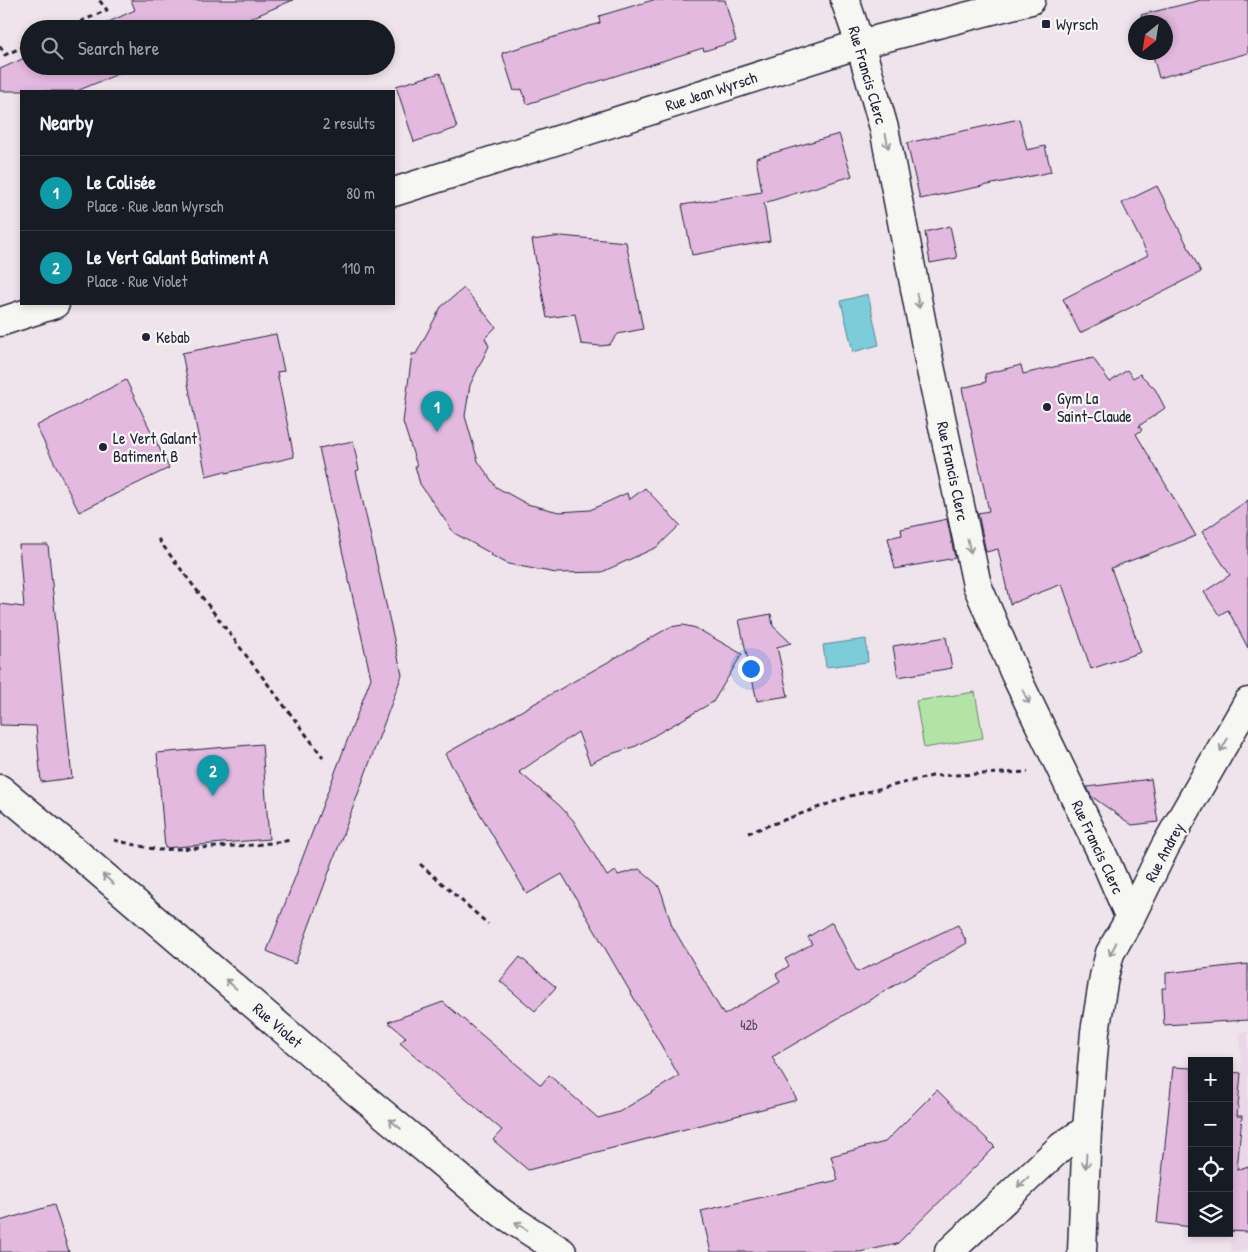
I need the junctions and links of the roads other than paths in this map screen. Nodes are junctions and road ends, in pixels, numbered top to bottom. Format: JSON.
{"nodes":[{"id":1,"x":845,"y":0,"type":"edge"},
{"id":2,"x":1031,"y":0,"type":"edge"},
{"id":3,"x":860,"y":44,"type":"junction"},
{"id":4,"x":395,"y":192,"type":"edge"},
{"id":5,"x":52,"y":305,"type":"edge"},
{"id":6,"x":0,"y":322,"type":"edge"},
{"id":7,"x":1248,"y":702,"type":"edge"},
{"id":8,"x":0,"y":789,"type":"edge"},
{"id":9,"x":1130,"y":918,"type":"junction"},
{"id":10,"x":1087,"y":1129,"type":"junction"},
{"id":11,"x":562,"y":1252,"type":"edge"},
{"id":12,"x":948,"y":1252,"type":"edge"},
{"id":13,"x":1082,"y":1252,"type":"edge"}],
"edges":[{"from":1,"to":3,"type":"street","name":"Rue Francis Clerc"},
{"from":2,"to":3,"type":"street","name":"Rue Jean Wyrsch"},
{"from":3,"to":4,"type":"street","name":"Rue Jean Wyrsch"},
{"from":3,"to":9,"type":"street","name":"Rue Francis Clerc","one_way":true},
{"from":5,"to":6,"type":"street"},
{"from":7,"to":9,"type":"street","name":"Rue Andrey","one_way":true},
{"from":11,"to":8,"type":"street","name":"Rue Violet","one_way":true},
{"from":9,"to":10,"type":"street","name":"Rue Andrey","one_way":true},
{"from":10,"to":12,"type":"street","one_way":true},
{"from":10,"to":13,"type":"street","name":"Rue Andrey","one_way":true}]}
